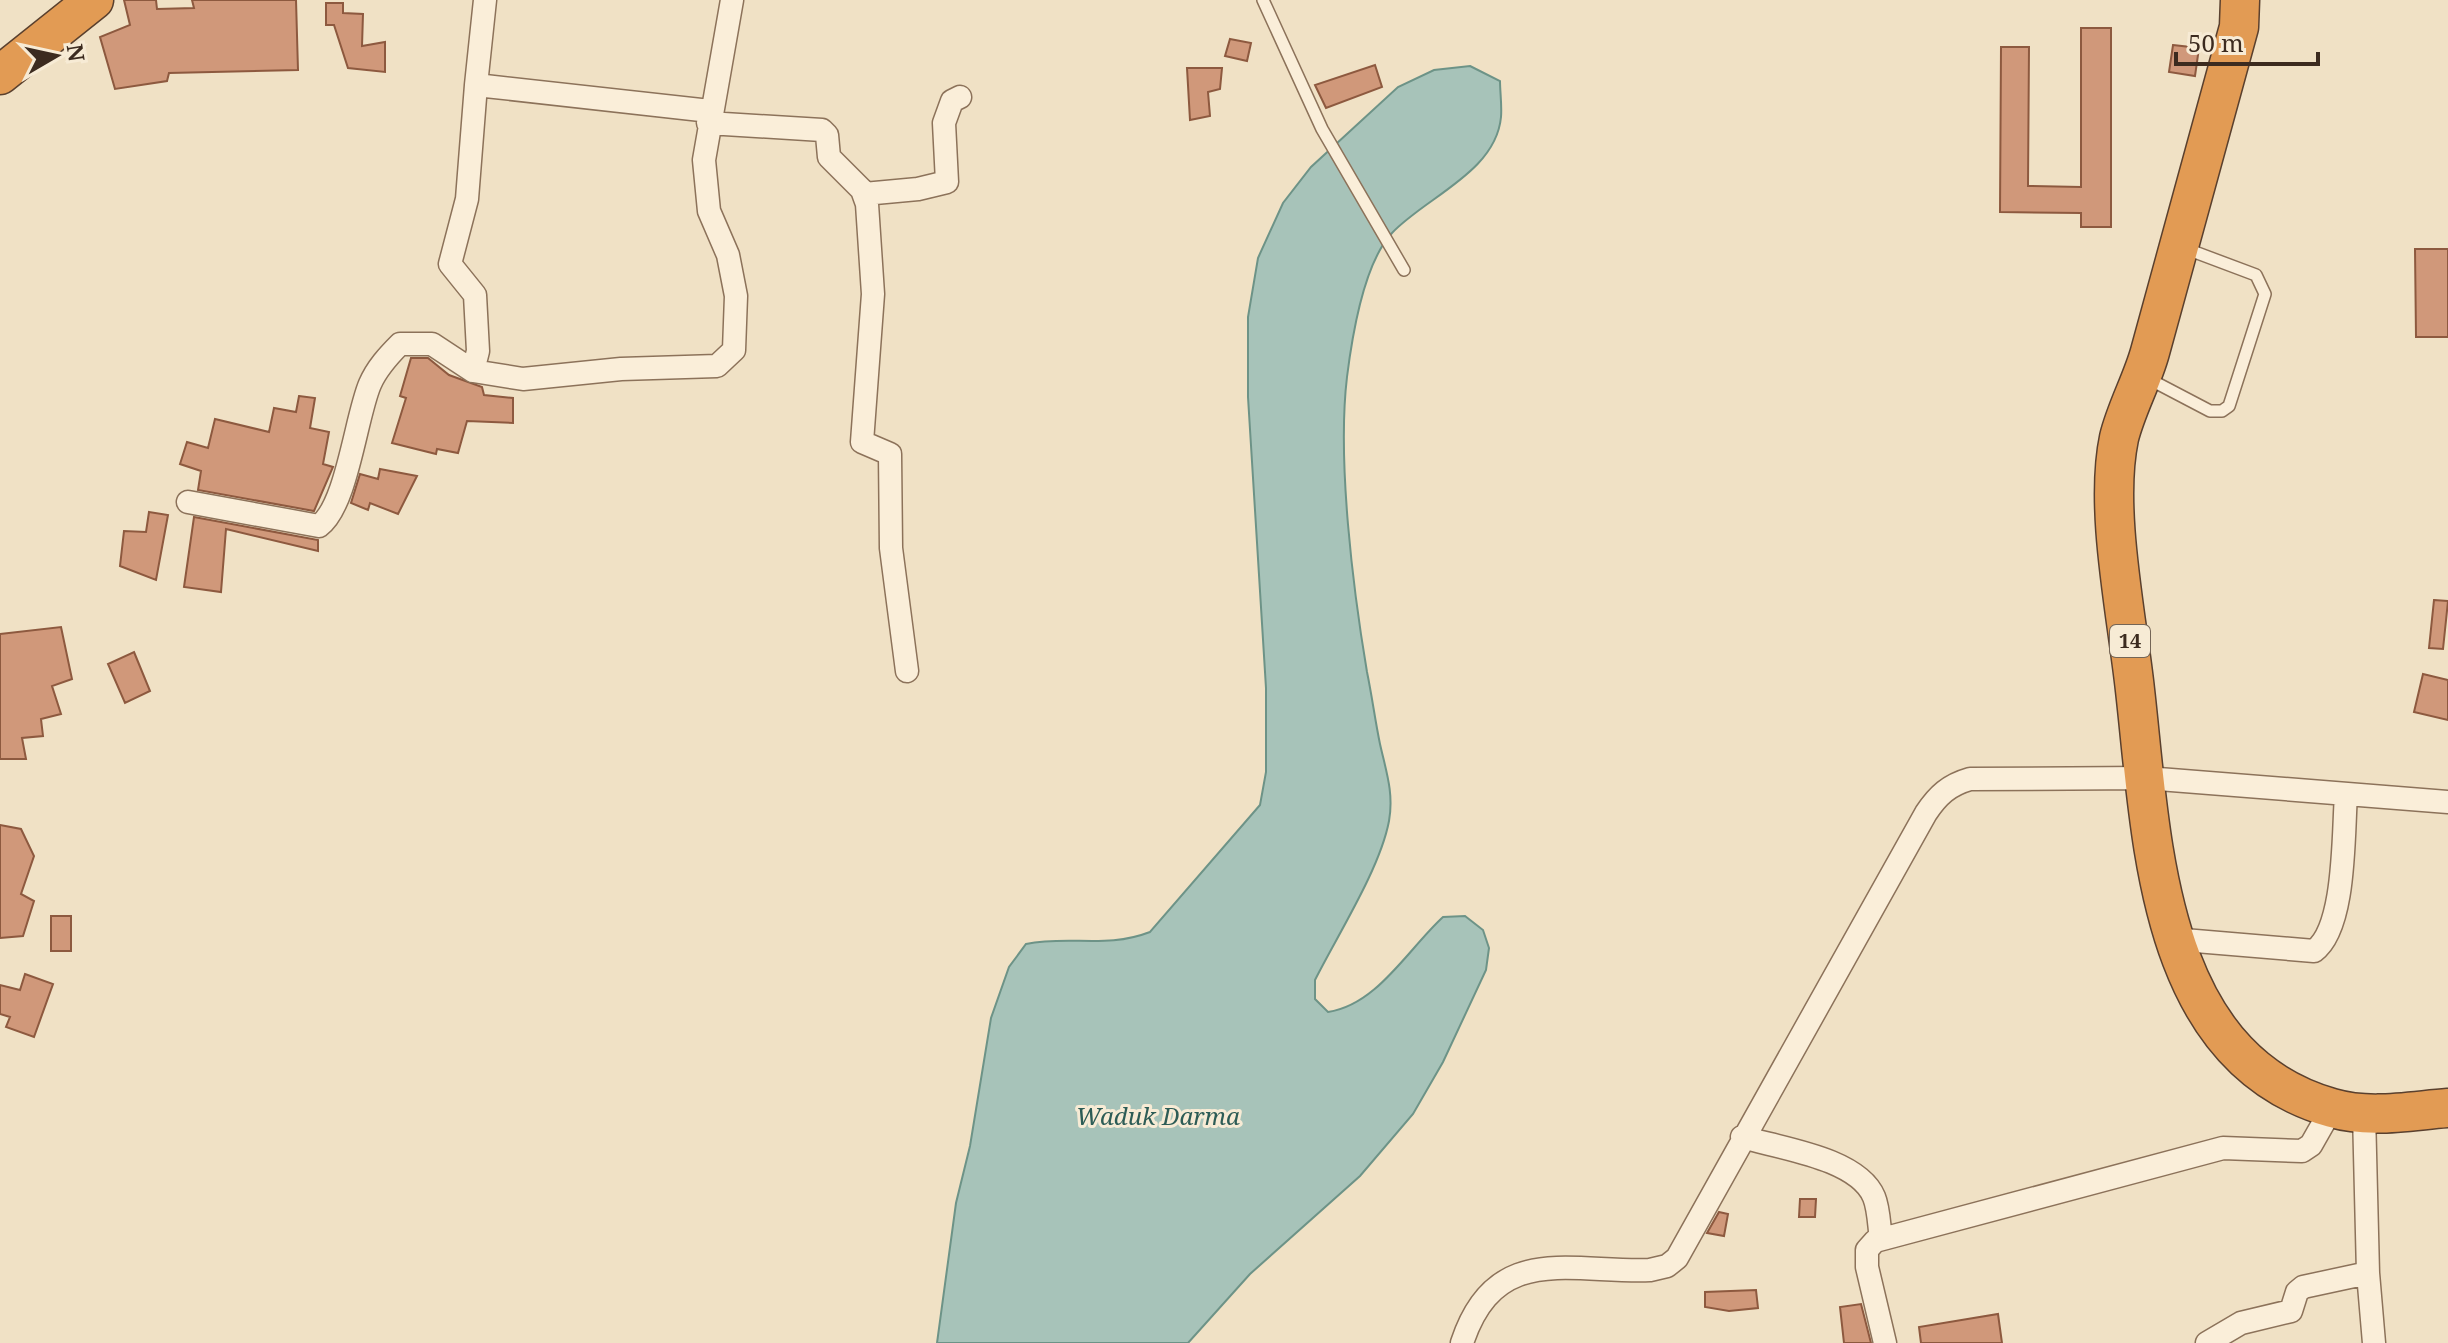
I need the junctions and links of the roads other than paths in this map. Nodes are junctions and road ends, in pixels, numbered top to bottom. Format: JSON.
{"nodes":[{"id":1,"x":92,"y":0,"type":"edge"},
{"id":2,"x":485,"y":0,"type":"edge"},
{"id":3,"x":732,"y":0,"type":"edge"},
{"id":4,"x":1263,"y":0,"type":"edge"},
{"id":5,"x":2240,"y":0,"type":"edge"},
{"id":6,"x":0,"y":75,"type":"edge"},
{"id":7,"x":476,"y":85,"type":"junction"},
{"id":8,"x":960,"y":97,"type":"dead end"},
{"id":9,"x":709,"y":117,"type":"junction"},
{"id":10,"x":864,"y":194,"type":"junction"},
{"id":11,"x":2179,"y":246,"type":"junction"},
{"id":12,"x":1404,"y":270,"type":"dead end"},
{"id":13,"x":473,"y":371,"type":"junction"},
{"id":14,"x":2143,"y":376,"type":"junction"},
{"id":15,"x":188,"y":502,"type":"dead end"},
{"id":16,"x":907,"y":671,"type":"dead end"},
{"id":17,"x":2146,"y":778,"type":"junction"},
{"id":18,"x":2346,"y":795,"type":"junction"},
{"id":19,"x":2448,"y":802,"type":"edge"},
{"id":20,"x":2172,"y":939,"type":"junction"},
{"id":21,"x":2448,"y":1108,"type":"edge"},
{"id":22,"x":2348,"y":1110,"type":"junction"},
{"id":23,"x":1742,"y":1137,"type":"junction"},
{"id":24,"x":1881,"y":1239,"type":"junction"},
{"id":25,"x":2368,"y":1273,"type":"junction"},
{"id":26,"x":1462,"y":1343,"type":"edge"},
{"id":27,"x":1885,"y":1343,"type":"edge"},
{"id":28,"x":2207,"y":1343,"type":"edge"},
{"id":29,"x":2374,"y":1343,"type":"edge"}],
"edges":[{"from":1,"to":6,"type":"highway"},
{"from":2,"to":7,"type":"street"},
{"from":3,"to":9,"type":"street"},
{"from":4,"to":12,"type":"lane"},
{"from":5,"to":11,"type":"highway","number":"14"},
{"from":7,"to":9,"type":"street"},
{"from":7,"to":13,"type":"street"},
{"from":8,"to":10,"type":"street"},
{"from":9,"to":10,"type":"street"},
{"from":9,"to":13,"type":"street"},
{"from":10,"to":16,"type":"street"},
{"from":11,"to":14,"type":"highway","number":"14"},
{"from":11,"to":14,"type":"lane"},
{"from":13,"to":15,"type":"street"},
{"from":14,"to":17,"type":"highway","number":"14"},
{"from":17,"to":18,"type":"street"},
{"from":17,"to":20,"type":"highway","number":"14"},
{"from":17,"to":23,"type":"street"},
{"from":18,"to":19,"type":"street"},
{"from":18,"to":20,"type":"street"},
{"from":20,"to":22,"type":"highway","number":"14"},
{"from":21,"to":22,"type":"highway","number":"14"},
{"from":22,"to":24,"type":"street"},
{"from":22,"to":25,"type":"street"},
{"from":23,"to":24,"type":"street"},
{"from":23,"to":26,"type":"street"},
{"from":24,"to":27,"type":"street"},
{"from":25,"to":28,"type":"street"},
{"from":25,"to":29,"type":"street"}]}
